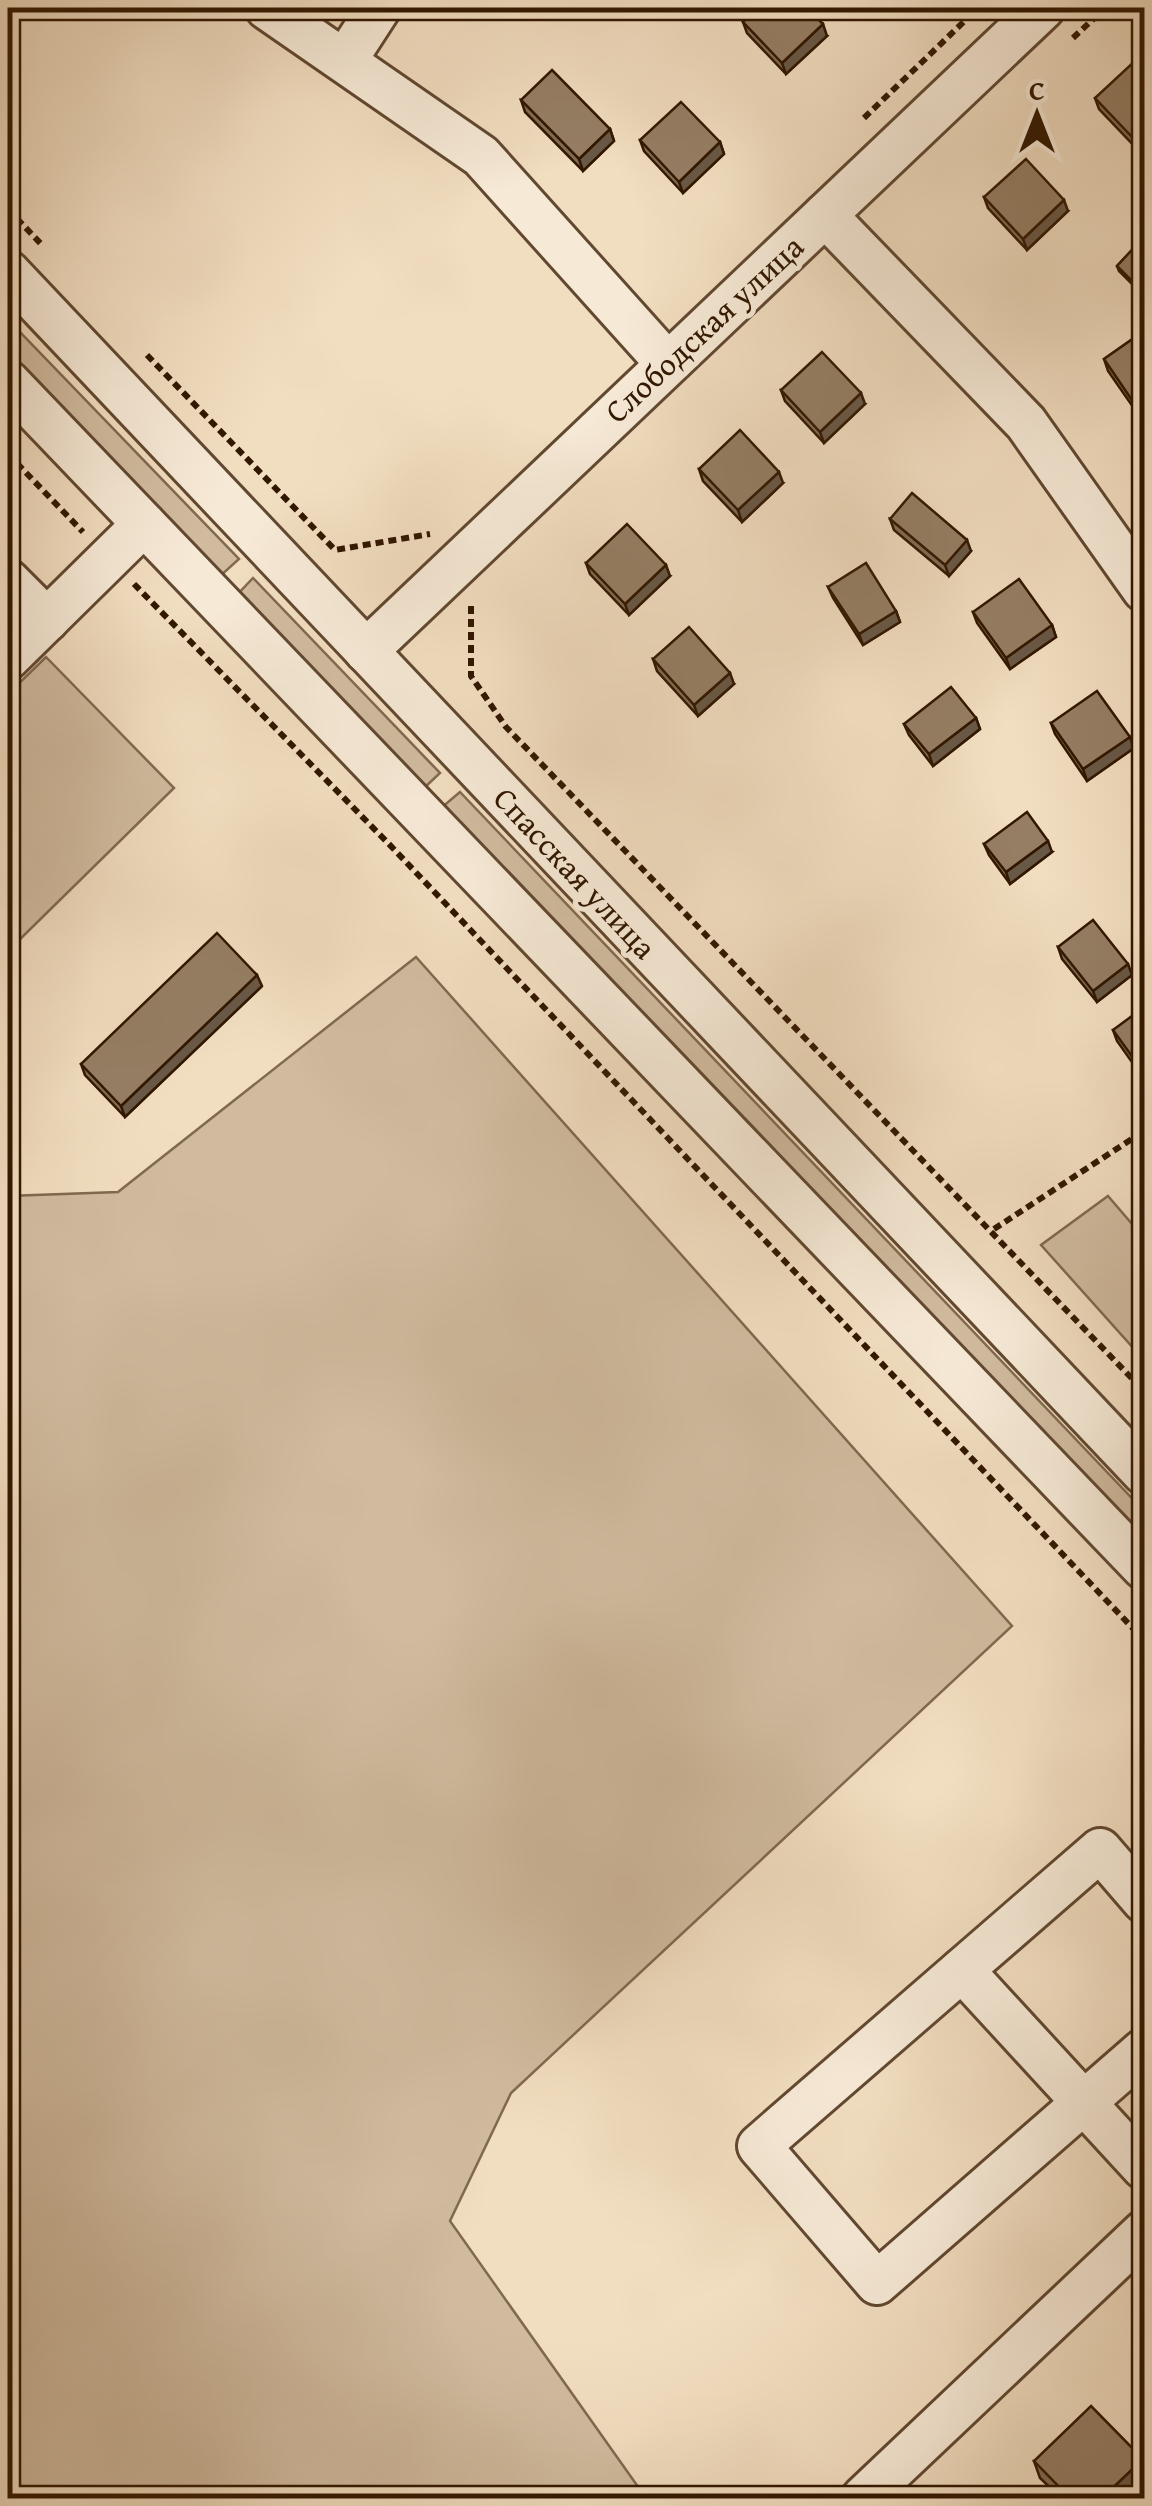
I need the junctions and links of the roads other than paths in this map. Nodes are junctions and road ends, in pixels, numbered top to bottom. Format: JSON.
{"nodes":[{"id":1,"x":267,"y":8,"type":"edge"},
{"id":2,"x":380,"y":8,"type":"edge"},
{"id":3,"x":1043,"y":8,"type":"edge"},
{"id":4,"x":346,"y":59,"type":"junction"},
{"id":5,"x":826,"y":215,"type":"junction"},
{"id":6,"x":10,"y":279,"type":"edge"},
{"id":7,"x":666,"y":362,"type":"junction"},
{"id":8,"x":8,"y":382,"type":"edge"},
{"id":9,"x":144,"y":524,"type":"junction"},
{"id":10,"x":8,"y":581,"type":"edge"},
{"id":11,"x":1144,"y":590,"type":"edge"},
{"id":12,"x":47,"y":620,"type":"junction"},
{"id":13,"x":366,"y":651,"type":"junction"},
{"id":14,"x":8,"y":658,"type":"edge"},
{"id":15,"x":1144,"y":1473,"type":"edge"},
{"id":16,"x":1144,"y":1568,"type":"edge"},
{"id":17,"x":1144,"y":1901,"type":"edge"},
{"id":18,"x":962,"y":1970,"type":"junction"},
{"id":19,"x":1144,"y":2050,"type":"edge"},
{"id":20,"x":1083,"y":2102,"type":"junction"},
{"id":21,"x":1144,"y":2168,"type":"edge"},
{"id":22,"x":1144,"y":2232,"type":"edge"},
{"id":23,"x":863,"y":2498,"type":"edge"}],
"edges":[{"from":1,"to":4,"type":"street"},
{"from":2,"to":4,"type":"street"},
{"from":3,"to":5,"type":"street","name":"Слободская улица"},
{"from":4,"to":7,"type":"street"},
{"from":5,"to":7,"type":"street","name":"Слободская улица"},
{"from":5,"to":11,"type":"street"},
{"from":6,"to":13,"type":"street","name":"Спасская улица"},
{"from":7,"to":13,"type":"street","name":"Слободская улица"},
{"from":8,"to":9,"type":"street"},
{"from":9,"to":12,"type":"street"},
{"from":9,"to":16,"type":"street"},
{"from":10,"to":12,"type":"street"},
{"from":12,"to":14,"type":"street"},
{"from":13,"to":15,"type":"street","name":"Спасская улица"},
{"from":17,"to":18,"type":"street"},
{"from":18,"to":20,"type":"street"},
{"from":18,"to":20,"type":"street"},
{"from":19,"to":20,"type":"street"},
{"from":20,"to":21,"type":"street"},
{"from":22,"to":23,"type":"street"}]}
